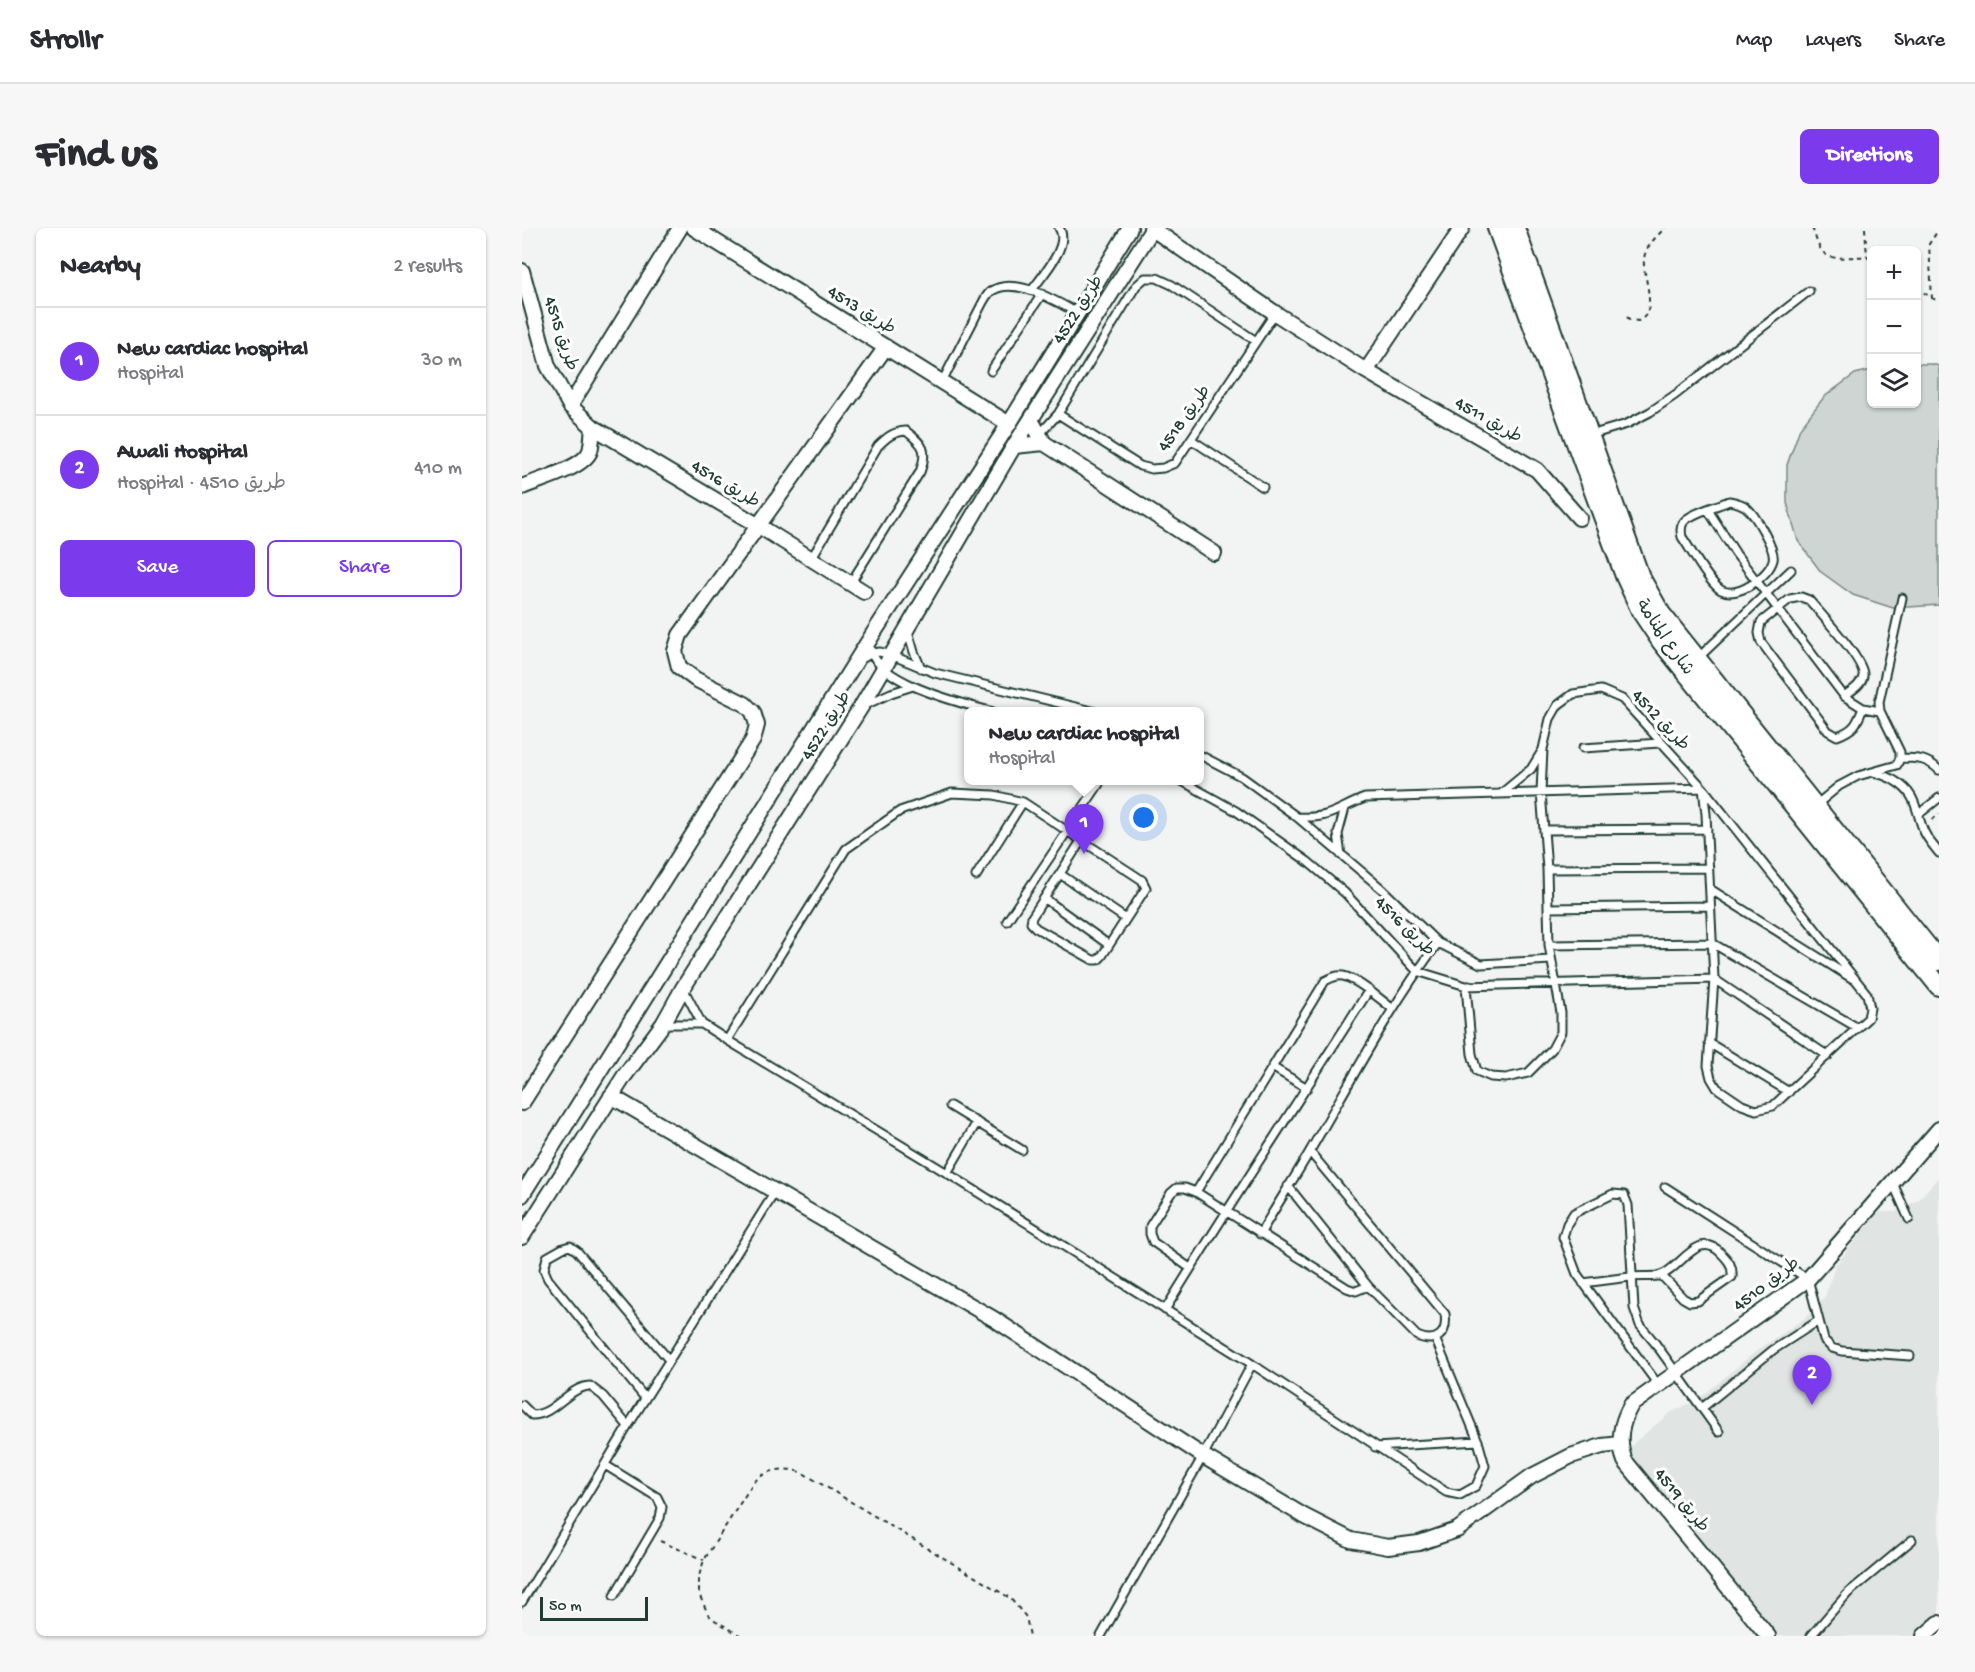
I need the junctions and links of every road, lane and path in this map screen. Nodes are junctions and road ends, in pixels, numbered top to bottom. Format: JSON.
{"nodes":[{"id":1,"x":680,"y":228,"type":"edge"},
{"id":2,"x":693,"y":228,"type":"edge"},
{"id":3,"x":1059,"y":228,"type":"edge"},
{"id":4,"x":1130,"y":228,"type":"edge"},
{"id":5,"x":1152,"y":228,"type":"edge"},
{"id":6,"x":1462,"y":228,"type":"edge"},
{"id":7,"x":1497,"y":228,"type":"edge"},
{"id":8,"x":1515,"y":228,"type":"edge"},
{"id":9,"x":1665,"y":228,"type":"edge"},
{"id":10,"x":1812,"y":228,"type":"edge"},
{"id":11,"x":1866,"y":228,"type":"edge"},
{"id":12,"x":1939,"y":229,"type":"edge"},
{"id":13,"x":1867,"y":257,"type":"joint"},
{"id":14,"x":522,"y":271,"type":"edge"},
{"id":15,"x":1032,"y":290,"type":"junction"},
{"id":16,"x":1809,"y":291,"type":"dead end"},
{"id":17,"x":1921,"y":291,"type":"edge"},
{"id":18,"x":1042,"y":294,"type":"junction"},
{"id":19,"x":1932,"y":298,"type":"junction"},
{"id":20,"x":1939,"y":302,"type":"edge"},
{"id":21,"x":1077,"y":313,"type":"junction"},
{"id":22,"x":1275,"y":313,"type":"junction"},
{"id":23,"x":1627,"y":317,"type":"dead end"},
{"id":24,"x":1256,"y":342,"type":"junction"},
{"id":25,"x":886,"y":347,"type":"junction"},
{"id":26,"x":1366,"y":370,"type":"junction"},
{"id":27,"x":991,"y":371,"type":"dead end"},
{"id":28,"x":942,"y":382,"type":"junction"},
{"id":29,"x":570,"y":406,"type":"junction"},
{"id":30,"x":1058,"y":414,"type":"junction"},
{"id":31,"x":1031,"y":420,"type":"junction"},
{"id":32,"x":1009,"y":424,"type":"junction"},
{"id":33,"x":592,"y":427,"type":"junction"},
{"id":34,"x":1582,"y":437,"type":"junction"},
{"id":35,"x":1042,"y":439,"type":"junction"},
{"id":36,"x":1192,"y":440,"type":"junction"},
{"id":37,"x":1014,"y":446,"type":"junction"},
{"id":38,"x":522,"y":487,"type":"edge"},
{"id":39,"x":1263,"y":487,"type":"dead end"},
{"id":40,"x":1708,"y":510,"type":"junction"},
{"id":41,"x":1579,"y":518,"type":"dead end"},
{"id":42,"x":759,"y":526,"type":"junction"},
{"id":43,"x":1214,"y":553,"type":"dead end"},
{"id":44,"x":812,"y":559,"type":"junction"},
{"id":45,"x":1791,"y":570,"type":"dead end"},
{"id":46,"x":1756,"y":581,"type":"junction"},
{"id":47,"x":850,"y":584,"type":"junction"},
{"id":48,"x":864,"y":592,"type":"dead end"},
{"id":49,"x":1766,"y":594,"type":"junction"},
{"id":50,"x":1902,"y":598,"type":"dead end"},
{"id":51,"x":1777,"y":608,"type":"junction"},
{"id":52,"x":908,"y":626,"type":"junction"},
{"id":53,"x":873,"y":634,"type":"junction"},
{"id":54,"x":872,"y":653,"type":"junction"},
{"id":55,"x":891,"y":654,"type":"junction"},
{"id":56,"x":1691,"y":664,"type":"junction"},
{"id":57,"x":854,"y":665,"type":"junction"},
{"id":58,"x":884,"y":667,"type":"junction"},
{"id":59,"x":921,"y":668,"type":"junction"},
{"id":60,"x":913,"y":686,"type":"junction"},
{"id":61,"x":1844,"y":696,"type":"junction"},
{"id":62,"x":861,"y":707,"type":"junction"},
{"id":63,"x":979,"y":707,"type":"edge"},
{"id":64,"x":1080,"y":707,"type":"edge"},
{"id":65,"x":1863,"y":708,"type":"junction"},
{"id":66,"x":1880,"y":711,"type":"junction"},
{"id":67,"x":1660,"y":743,"type":"junction"},
{"id":68,"x":1583,"y":748,"type":"dead end"},
{"id":69,"x":1543,"y":749,"type":"junction"},
{"id":70,"x":1204,"y":757,"type":"edge"},
{"id":71,"x":1900,"y":758,"type":"junction"},
{"id":72,"x":1939,"y":770,"type":"edge"},
{"id":73,"x":1873,"y":772,"type":"junction"},
{"id":74,"x":1098,"y":785,"type":"edge"},
{"id":75,"x":1189,"y":785,"type":"edge"},
{"id":76,"x":1703,"y":788,"type":"junction"},
{"id":77,"x":1540,"y":792,"type":"junction"},
{"id":78,"x":1501,"y":793,"type":"junction"},
{"id":79,"x":1939,"y":798,"type":"edge"},
{"id":80,"x":1023,"y":802,"type":"junction"},
{"id":81,"x":1815,"y":806,"type":"junction"},
{"id":82,"x":1345,"y":808,"type":"junction"},
{"id":83,"x":1919,"y":814,"type":"junction"},
{"id":84,"x":1297,"y":817,"type":"junction"},
{"id":85,"x":1544,"y":830,"type":"junction"},
{"id":86,"x":1707,"y":830,"type":"junction"},
{"id":87,"x":1067,"y":832,"type":"junction"},
{"id":88,"x":1081,"y":841,"type":"junction"},
{"id":89,"x":1939,"y":853,"type":"edge"},
{"id":90,"x":1341,"y":855,"type":"junction"},
{"id":91,"x":1709,"y":868,"type":"junction"},
{"id":92,"x":1547,"y":869,"type":"junction"},
{"id":93,"x":1060,"y":874,"type":"junction"},
{"id":94,"x":976,"y":876,"type":"dead end"},
{"id":95,"x":1710,"y":889,"type":"junction"},
{"id":96,"x":1044,"y":898,"type":"junction"},
{"id":97,"x":1710,"y":906,"type":"junction"},
{"id":98,"x":1548,"y":908,"type":"junction"},
{"id":99,"x":1126,"y":919,"type":"junction"},
{"id":100,"x":1007,"y":921,"type":"dead end"},
{"id":101,"x":1438,"y":943,"type":"junction"},
{"id":102,"x":1712,"y":944,"type":"junction"},
{"id":103,"x":1109,"y":945,"type":"junction"},
{"id":104,"x":1549,"y":945,"type":"junction"},
{"id":105,"x":1551,"y":960,"type":"junction"},
{"id":106,"x":1939,"y":961,"type":"edge"},
{"id":107,"x":1417,"y":971,"type":"junction"},
{"id":108,"x":1714,"y":979,"type":"junction"},
{"id":109,"x":1555,"y":982,"type":"junction"},
{"id":110,"x":1857,"y":982,"type":"junction"},
{"id":111,"x":1466,"y":986,"type":"junction"},
{"id":112,"x":1939,"y":986,"type":"edge"},
{"id":113,"x":682,"y":988,"type":"junction"},
{"id":114,"x":1369,"y":990,"type":"junction"},
{"id":115,"x":1393,"y":1009,"type":"junction"},
{"id":116,"x":663,"y":1024,"type":"junction"},
{"id":117,"x":702,"y":1024,"type":"junction"},
{"id":118,"x":1858,"y":1028,"type":"junction"},
{"id":119,"x":727,"y":1040,"type":"junction"},
{"id":120,"x":1709,"y":1043,"type":"junction"},
{"id":121,"x":1828,"y":1056,"type":"junction"},
{"id":122,"x":1272,"y":1067,"type":"junction"},
{"id":123,"x":1307,"y":1088,"type":"junction"},
{"id":124,"x":1789,"y":1092,"type":"junction"},
{"id":125,"x":612,"y":1096,"type":"junction"},
{"id":126,"x":522,"y":1103,"type":"edge"},
{"id":127,"x":950,"y":1106,"type":"dead end"},
{"id":128,"x":977,"y":1122,"type":"junction"},
{"id":129,"x":1939,"y":1129,"type":"edge"},
{"id":130,"x":1022,"y":1150,"type":"dead end"},
{"id":131,"x":1310,"y":1152,"type":"junction"},
{"id":132,"x":947,"y":1173,"type":"junction"},
{"id":133,"x":1892,"y":1180,"type":"junction"},
{"id":134,"x":1288,"y":1186,"type":"junction"},
{"id":135,"x":1665,"y":1187,"type":"dead end"},
{"id":136,"x":775,"y":1192,"type":"junction"},
{"id":137,"x":1196,"y":1192,"type":"junction"},
{"id":138,"x":522,"y":1195,"type":"edge"},
{"id":139,"x":1225,"y":1212,"type":"junction"},
{"id":140,"x":1909,"y":1219,"type":"dead end"},
{"id":141,"x":1260,"y":1234,"type":"junction"},
{"id":142,"x":522,"y":1237,"type":"edge"},
{"id":143,"x":1190,"y":1268,"type":"junction"},
{"id":144,"x":1661,"y":1275,"type":"junction"},
{"id":145,"x":1632,"y":1277,"type":"junction"},
{"id":146,"x":1808,"y":1279,"type":"junction"},
{"id":147,"x":1583,"y":1283,"type":"junction"},
{"id":148,"x":1368,"y":1286,"type":"junction"},
{"id":149,"x":1165,"y":1310,"type":"junction"},
{"id":150,"x":1818,"y":1321,"type":"junction"},
{"id":151,"x":1435,"y":1338,"type":"junction"},
{"id":152,"x":1910,"y":1356,"type":"dead end"},
{"id":153,"x":669,"y":1360,"type":"junction"},
{"id":154,"x":1252,"y":1364,"type":"junction"},
{"id":155,"x":1676,"y":1373,"type":"junction"},
{"id":156,"x":1659,"y":1386,"type":"junction"},
{"id":157,"x":645,"y":1398,"type":"junction"},
{"id":158,"x":522,"y":1405,"type":"edge"},
{"id":159,"x":1702,"y":1408,"type":"junction"},
{"id":160,"x":627,"y":1426,"type":"junction"},
{"id":161,"x":1719,"y":1432,"type":"dead end"},
{"id":162,"x":1478,"y":1441,"type":"junction"},
{"id":163,"x":1621,"y":1444,"type":"junction"},
{"id":164,"x":1375,"y":1447,"type":"junction"},
{"id":165,"x":1203,"y":1456,"type":"junction"},
{"id":166,"x":605,"y":1465,"type":"junction"},
{"id":167,"x":649,"y":1536,"type":"junction"},
{"id":168,"x":1912,"y":1539,"type":"dead end"},
{"id":169,"x":704,"y":1560,"type":"junction"},
{"id":170,"x":614,"y":1596,"type":"dead end"},
{"id":171,"x":522,"y":1602,"type":"edge"},
{"id":172,"x":1939,"y":1623,"type":"edge"},
{"id":173,"x":741,"y":1636,"type":"edge"},
{"id":174,"x":1030,"y":1636,"type":"edge"},
{"id":175,"x":1101,"y":1636,"type":"edge"},
{"id":176,"x":1768,"y":1636,"type":"edge"},
{"id":177,"x":1811,"y":1636,"type":"edge"},
{"id":178,"x":1924,"y":1636,"type":"edge"}],
"edges":[{"from":1,"to":29,"type":"street"},
{"from":2,"to":25,"type":"street","name":"طريق 4513"},
{"from":3,"to":15,"type":"lane"},
{"from":4,"to":21,"type":"street","name":"طريق 4522"},
{"from":5,"to":22,"type":"street","name":"طريق 4511"},
{"from":5,"to":31,"type":"street","name":"طريق 4522"},
{"from":6,"to":26,"type":"street"},
{"from":7,"to":34,"type":"street","name":"شارع المنامة"},
{"from":8,"to":34,"type":"street","name":"شارع المنامة"},
{"from":9,"to":23,"type":"path"},
{"from":10,"to":13,"type":"path"},
{"from":11,"to":13,"type":"path"},
{"from":12,"to":19,"type":"path"},
{"from":14,"to":29,"type":"street","name":"طريق 4515"},
{"from":15,"to":18,"type":"lane"},
{"from":15,"to":28,"type":"lane"},
{"from":16,"to":34,"type":"lane"},
{"from":17,"to":19,"type":"path"},
{"from":18,"to":21,"type":"lane"},
{"from":18,"to":27,"type":"lane"},
{"from":19,"to":20,"type":"path"},
{"from":21,"to":32,"type":"street","name":"طريق 4522"},
{"from":22,"to":24,"type":"lane","name":"طريق 4518"},
{"from":22,"to":26,"type":"street","name":"طريق 4511"},
{"from":24,"to":30,"type":"lane"},
{"from":24,"to":36,"type":"lane","name":"طريق 4518"},
{"from":25,"to":28,"type":"street","name":"طريق 4513"},
{"from":25,"to":42,"type":"street"},
{"from":26,"to":41,"type":"street","name":"طريق 4511"},
{"from":28,"to":32,"type":"street","name":"طريق 4513"},
{"from":29,"to":33,"type":"street","name":"طريق 4516"},
{"from":30,"to":35,"type":"lane"},
{"from":30,"to":36,"type":"lane","name":"طريق 4518"},
{"from":31,"to":35,"type":"street"},
{"from":31,"to":37,"type":"street","name":"طريق 4522"},
{"from":32,"to":53,"type":"street","name":"طريق 4522"},
{"from":33,"to":38,"type":"street"},
{"from":33,"to":42,"type":"street","name":"طريق 4516"},
{"from":34,"to":56,"type":"street","name":"شارع المنامة"},
{"from":35,"to":37,"type":"street"},
{"from":35,"to":43,"type":"street"},
{"from":36,"to":39,"type":"lane"},
{"from":37,"to":52,"type":"street","name":"طريق 4522"},
{"from":40,"to":46,"type":"lane"},
{"from":40,"to":46,"type":"lane"},
{"from":40,"to":46,"type":"lane"},
{"from":42,"to":44,"type":"street","name":"طريق 4516"},
{"from":42,"to":126,"type":"street"},
{"from":44,"to":47,"type":"street","name":"طريق 4516"},
{"from":44,"to":47,"type":"lane"},
{"from":45,"to":49,"type":"lane"},
{"from":46,"to":49,"type":"lane"},
{"from":47,"to":48,"type":"street","name":"طريق 4516"},
{"from":49,"to":51,"type":"lane"},
{"from":49,"to":56,"type":"lane"},
{"from":50,"to":66,"type":"lane"},
{"from":51,"to":61,"type":"lane"},
{"from":51,"to":61,"type":"lane"},
{"from":51,"to":65,"type":"lane"},
{"from":52,"to":55,"type":"street","name":"طريق 4522"},
{"from":52,"to":59,"type":"lane"},
{"from":53,"to":54,"type":"lane"},
{"from":53,"to":57,"type":"street","name":"طريق 4522"},
{"from":54,"to":55,"type":"lane"},
{"from":54,"to":57,"type":"lane"},
{"from":54,"to":58,"type":"lane"},
{"from":55,"to":58,"type":"street","name":"طريق 4522"},
{"from":55,"to":59,"type":"lane"},
{"from":56,"to":81,"type":"street","name":"شارع المنامة"},
{"from":56,"to":112,"type":"street","name":"شارع المنامة"},
{"from":57,"to":138,"type":"street","name":"طريق 4522"},
{"from":58,"to":60,"type":"lane"},
{"from":58,"to":62,"type":"street","name":"طريق 4522"},
{"from":59,"to":64,"type":"lane"},
{"from":60,"to":62,"type":"lane"},
{"from":60,"to":63,"type":"lane"},
{"from":61,"to":65,"type":"lane"},
{"from":62,"to":113,"type":"street","name":"طريق 4522"},
{"from":65,"to":66,"type":"lane"},
{"from":66,"to":71,"type":"lane"},
{"from":67,"to":68,"type":"lane"},
{"from":67,"to":69,"type":"lane","name":"طريق 4512"},
{"from":67,"to":76,"type":"lane","name":"طريق 4512"},
{"from":69,"to":77,"type":"lane","name":"طريق 4512"},
{"from":69,"to":78,"type":"lane"},
{"from":70,"to":84,"type":"lane","name":"طريق 4516"},
{"from":71,"to":72,"type":"lane"},
{"from":71,"to":73,"type":"lane"},
{"from":73,"to":81,"type":"lane"},
{"from":73,"to":83,"type":"lane"},
{"from":74,"to":87,"type":"lane"},
{"from":75,"to":107,"type":"lane","name":"طريق 4516"},
{"from":76,"to":77,"type":"lane"},
{"from":76,"to":86,"type":"lane"},
{"from":76,"to":110,"type":"lane","name":"طريق 4512"},
{"from":77,"to":78,"type":"lane"},
{"from":77,"to":85,"type":"lane","name":"طريق 4512"},
{"from":78,"to":82,"type":"lane"},
{"from":79,"to":83,"type":"lane"},
{"from":80,"to":87,"type":"lane"},
{"from":80,"to":94,"type":"lane"},
{"from":80,"to":119,"type":"lane"},
{"from":81,"to":106,"type":"street","name":"شارع المنامة"},
{"from":82,"to":84,"type":"lane"},
{"from":82,"to":90,"type":"lane"},
{"from":83,"to":89,"type":"lane"},
{"from":84,"to":90,"type":"lane","name":"طريق 4516"},
{"from":85,"to":86,"type":"lane"},
{"from":85,"to":92,"type":"lane","name":"طريق 4512"},
{"from":86,"to":91,"type":"lane"},
{"from":87,"to":88,"type":"lane"},
{"from":87,"to":100,"type":"lane"},
{"from":88,"to":93,"type":"lane"},
{"from":88,"to":99,"type":"lane"},
{"from":90,"to":101,"type":"lane","name":"طريق 4516"},
{"from":91,"to":92,"type":"lane"},
{"from":91,"to":95,"type":"lane"},
{"from":92,"to":98,"type":"lane","name":"طريق 4512"},
{"from":93,"to":96,"type":"lane"},
{"from":93,"to":99,"type":"lane"},
{"from":95,"to":97,"type":"lane"},
{"from":95,"to":110,"type":"lane"},
{"from":96,"to":103,"type":"lane"},
{"from":96,"to":103,"type":"lane"},
{"from":97,"to":98,"type":"lane"},
{"from":97,"to":102,"type":"lane"},
{"from":98,"to":104,"type":"lane","name":"طريق 4512"},
{"from":99,"to":103,"type":"lane"},
{"from":101,"to":105,"type":"lane","name":"طريق 4516"},
{"from":101,"to":107,"type":"lane"},
{"from":102,"to":104,"type":"lane"},
{"from":102,"to":108,"type":"lane"},
{"from":102,"to":118,"type":"lane"},
{"from":104,"to":105,"type":"lane","name":"طريق 4512"},
{"from":105,"to":109,"type":"lane","name":"طريق 4512"},
{"from":107,"to":111,"type":"lane","name":"طريق 4516"},
{"from":107,"to":115,"type":"lane"},
{"from":108,"to":109,"type":"lane","name":"طريق 4516"},
{"from":108,"to":120,"type":"lane"},
{"from":108,"to":121,"type":"lane"},
{"from":109,"to":111,"type":"lane","name":"طريق 4516"},
{"from":109,"to":111,"type":"lane"},
{"from":110,"to":118,"type":"lane","name":"طريق 4512"},
{"from":113,"to":116,"type":"street","name":"طريق 4522"},
{"from":113,"to":117,"type":"lane"},
{"from":114,"to":115,"type":"lane"},
{"from":114,"to":122,"type":"lane"},
{"from":114,"to":123,"type":"lane"},
{"from":115,"to":131,"type":"lane"},
{"from":116,"to":117,"type":"lane"},
{"from":116,"to":125,"type":"street","name":"طريق 4522"},
{"from":117,"to":119,"type":"lane"},
{"from":118,"to":121,"type":"lane"},
{"from":119,"to":132,"type":"lane"},
{"from":120,"to":124,"type":"lane"},
{"from":120,"to":124,"type":"lane"},
{"from":121,"to":124,"type":"lane"},
{"from":122,"to":123,"type":"lane"},
{"from":122,"to":137,"type":"lane"},
{"from":123,"to":139,"type":"lane"},
{"from":125,"to":136,"type":"street"},
{"from":125,"to":142,"type":"street","name":"طريق 4522"},
{"from":127,"to":128,"type":"lane"},
{"from":128,"to":130,"type":"lane"},
{"from":128,"to":132,"type":"lane"},
{"from":129,"to":133,"type":"street","name":"طريق 4510"},
{"from":131,"to":134,"type":"lane"},
{"from":131,"to":151,"type":"lane"},
{"from":132,"to":149,"type":"lane"},
{"from":133,"to":140,"type":"lane"},
{"from":133,"to":146,"type":"street","name":"طريق 4510"},
{"from":134,"to":141,"type":"lane"},
{"from":134,"to":148,"type":"lane"},
{"from":135,"to":146,"type":"lane"},
{"from":136,"to":153,"type":"lane"},
{"from":136,"to":165,"type":"street"},
{"from":137,"to":139,"type":"lane"},
{"from":137,"to":143,"type":"lane"},
{"from":139,"to":141,"type":"lane"},
{"from":139,"to":143,"type":"lane"},
{"from":141,"to":148,"type":"lane"},
{"from":143,"to":149,"type":"lane"},
{"from":144,"to":144,"type":"lane"},
{"from":144,"to":145,"type":"lane"},
{"from":145,"to":147,"type":"lane"},
{"from":145,"to":147,"type":"lane"},
{"from":145,"to":155,"type":"lane"},
{"from":146,"to":150,"type":"lane"},
{"from":146,"to":155,"type":"street","name":"طريق 4510"},
{"from":147,"to":156,"type":"lane"},
{"from":148,"to":151,"type":"lane"},
{"from":149,"to":154,"type":"lane"},
{"from":150,"to":152,"type":"lane"},
{"from":150,"to":159,"type":"lane"},
{"from":151,"to":162,"type":"lane"},
{"from":153,"to":157,"type":"lane"},
{"from":153,"to":157,"type":"lane"},
{"from":154,"to":164,"type":"lane"},
{"from":154,"to":165,"type":"lane"},
{"from":155,"to":156,"type":"street","name":"طريق 4510"},
{"from":155,"to":159,"type":"lane"},
{"from":156,"to":163,"type":"street"},
{"from":157,"to":160,"type":"lane"},
{"from":158,"to":160,"type":"lane"},
{"from":159,"to":161,"type":"lane"},
{"from":160,"to":166,"type":"lane"},
{"from":162,"to":164,"type":"lane"},
{"from":162,"to":164,"type":"lane"},
{"from":163,"to":165,"type":"street"},
{"from":163,"to":176,"type":"street","name":"طريق 4519"},
{"from":165,"to":175,"type":"lane"},
{"from":166,"to":167,"type":"lane"},
{"from":166,"to":171,"type":"lane"},
{"from":167,"to":169,"type":"path"},
{"from":167,"to":170,"type":"lane"},
{"from":168,"to":177,"type":"lane"},
{"from":169,"to":173,"type":"path"},
{"from":169,"to":174,"type":"path"},
{"from":172,"to":178,"type":"street"}]}
